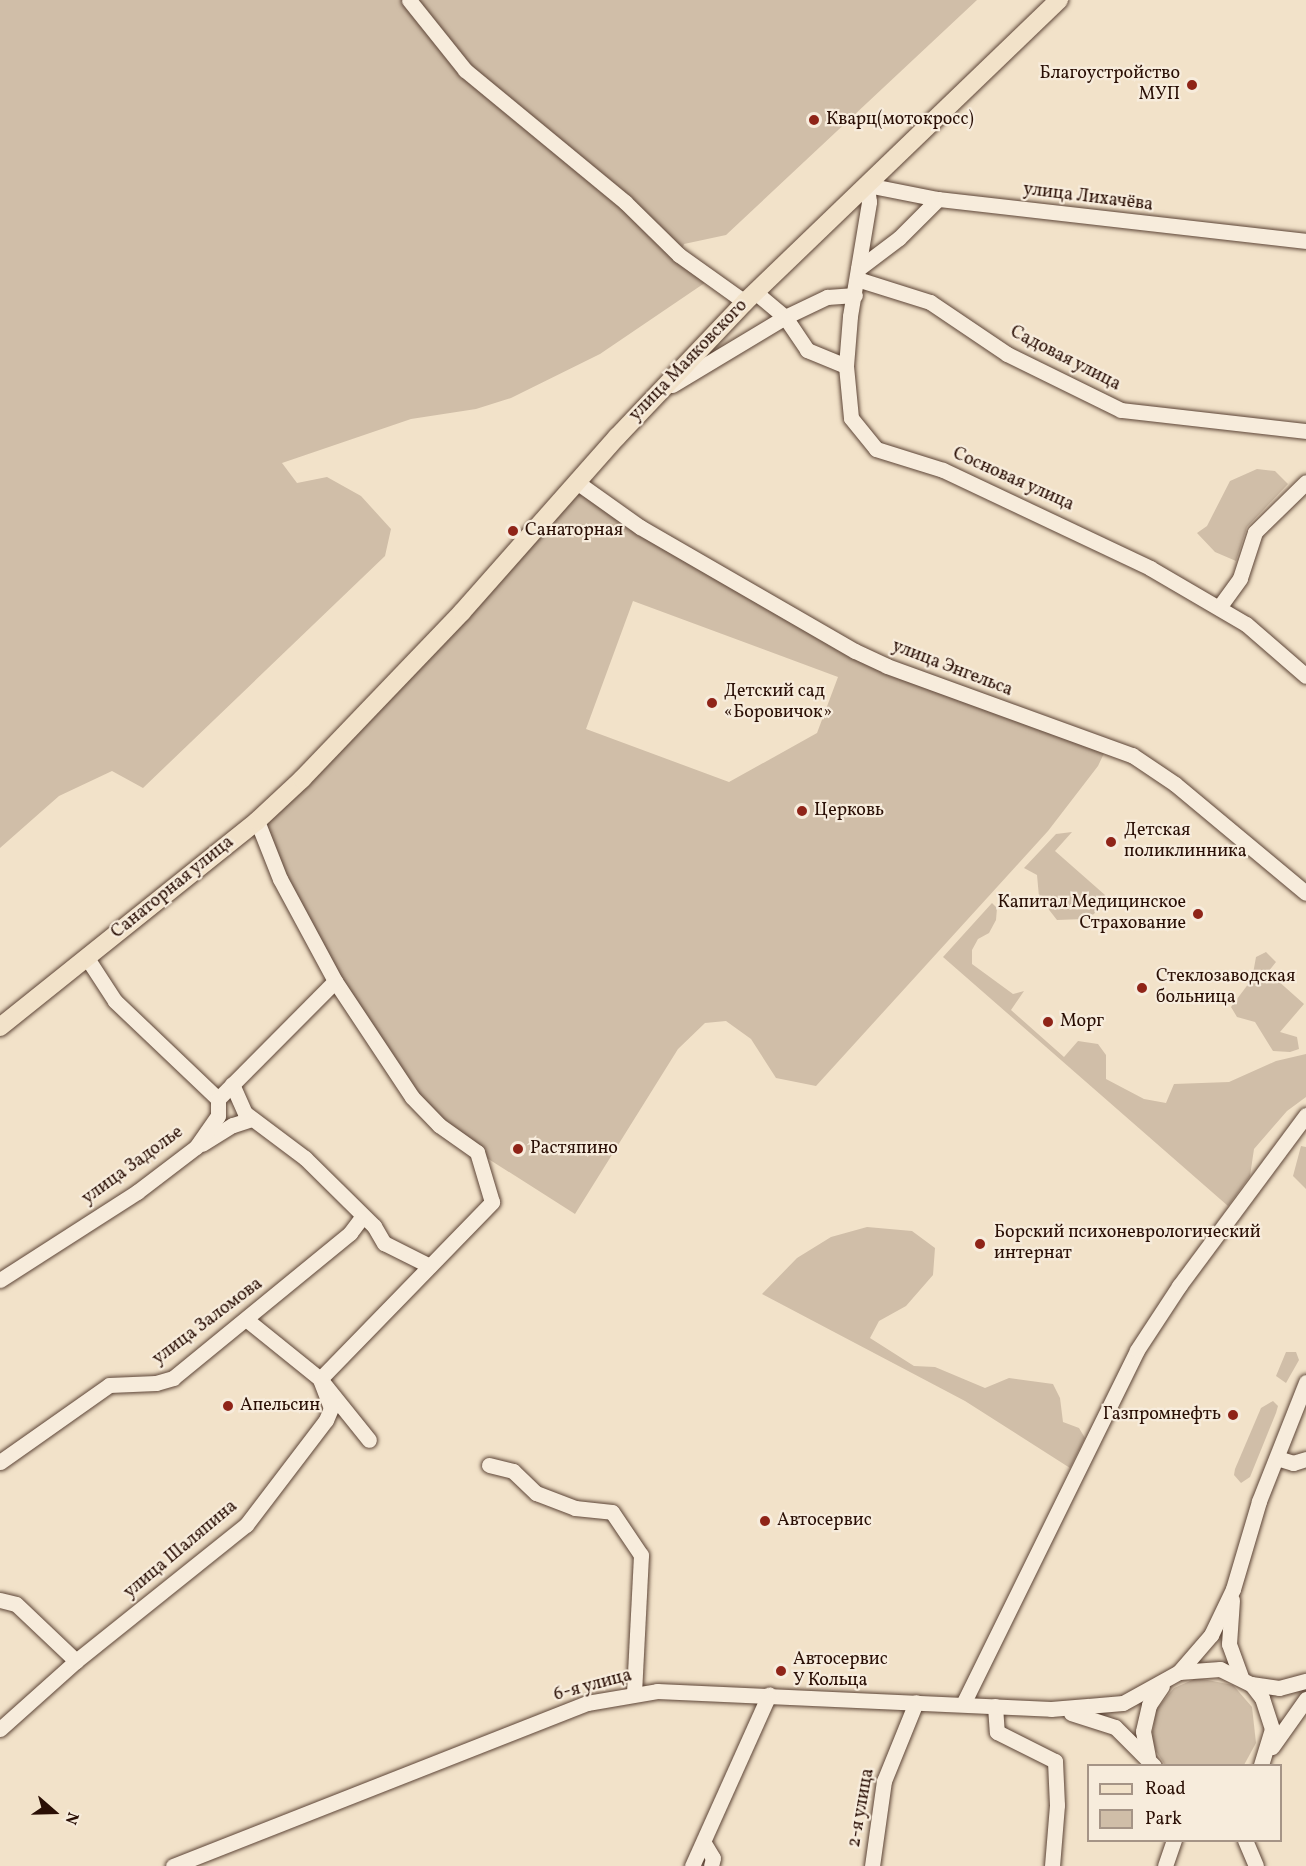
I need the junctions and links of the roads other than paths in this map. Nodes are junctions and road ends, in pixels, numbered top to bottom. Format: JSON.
{"nodes":[{"id":1,"x":409,"y":0,"type":"edge"},
{"id":2,"x":1059,"y":0,"type":"edge"},
{"id":3,"x":867,"y":185,"type":"junction"},
{"id":4,"x":938,"y":199,"type":"junction"},
{"id":5,"x":1306,"y":241,"type":"edge"},
{"id":6,"x":857,"y":274,"type":"junction"},
{"id":7,"x":855,"y":295,"type":"junction"},
{"id":8,"x":750,"y":297,"type":"junction"},
{"id":9,"x":785,"y":317,"type":"junction"},
{"id":10,"x":846,"y":366,"type":"junction"},
{"id":11,"x":655,"y":397,"type":"junction"},
{"id":12,"x":1306,"y":431,"type":"edge"},
{"id":13,"x":1306,"y":482,"type":"edge"},
{"id":14,"x":578,"y":483,"type":"junction"},
{"id":15,"x":1220,"y":606,"type":"junction"},
{"id":16,"x":1306,"y":676,"type":"edge"},
{"id":17,"x":339,"y":742,"type":"joint"},
{"id":18,"x":257,"y":821,"type":"junction"},
{"id":19,"x":1306,"y":893,"type":"edge"},
{"id":20,"x":87,"y":958,"type":"junction"},
{"id":21,"x":335,"y":981,"type":"junction"},
{"id":22,"x":0,"y":1027,"type":"edge"},
{"id":23,"x":232,"y":1084,"type":"junction"},
{"id":24,"x":218,"y":1099,"type":"junction"},
{"id":25,"x":1306,"y":1115,"type":"edge"},
{"id":26,"x":252,"y":1119,"type":"junction"},
{"id":27,"x":196,"y":1148,"type":"junction"},
{"id":28,"x":363,"y":1216,"type":"junction"},
{"id":29,"x":430,"y":1266,"type":"junction"},
{"id":30,"x":0,"y":1280,"type":"edge"},
{"id":31,"x":247,"y":1320,"type":"junction"},
{"id":32,"x":320,"y":1379,"type":"junction"},
{"id":33,"x":1306,"y":1382,"type":"edge"},
{"id":34,"x":369,"y":1440,"type":"dead end"},
{"id":35,"x":1277,"y":1458,"type":"junction"},
{"id":36,"x":1306,"y":1460,"type":"edge"},
{"id":37,"x":0,"y":1462,"type":"edge"},
{"id":38,"x":489,"y":1465,"type":"dead end"},
{"id":39,"x":1233,"y":1589,"type":"junction"},
{"id":40,"x":0,"y":1600,"type":"edge"},
{"id":41,"x":76,"y":1661,"type":"junction"},
{"id":42,"x":1179,"y":1672,"type":"junction"},
{"id":43,"x":1246,"y":1681,"type":"junction"},
{"id":44,"x":1306,"y":1681,"type":"edge"},
{"id":45,"x":1164,"y":1684,"type":"junction"},
{"id":46,"x":634,"y":1693,"type":"junction"},
{"id":47,"x":769,"y":1695,"type":"junction"},
{"id":48,"x":1306,"y":1698,"type":"edge"},
{"id":49,"x":916,"y":1702,"type":"junction"},
{"id":50,"x":963,"y":1704,"type":"junction"},
{"id":51,"x":995,"y":1706,"type":"junction"},
{"id":52,"x":1051,"y":1709,"type":"junction"},
{"id":53,"x":0,"y":1729,"type":"edge"},
{"id":54,"x":1264,"y":1759,"type":"edge"},
{"id":55,"x":1151,"y":1761,"type":"edge"},
{"id":56,"x":1163,"y":1842,"type":"edge"},
{"id":57,"x":1173,"y":1842,"type":"edge"},
{"id":58,"x":1246,"y":1842,"type":"edge"},
{"id":59,"x":1253,"y":1842,"type":"edge"},
{"id":60,"x":704,"y":1843,"type":"junction"},
{"id":61,"x":173,"y":1866,"type":"edge"},
{"id":62,"x":692,"y":1866,"type":"edge"},
{"id":63,"x":711,"y":1866,"type":"edge"},
{"id":64,"x":872,"y":1866,"type":"edge"},
{"id":65,"x":1052,"y":1866,"type":"edge"},
{"id":66,"x":1159,"y":1866,"type":"edge"},
{"id":67,"x":1165,"y":1866,"type":"edge"},
{"id":68,"x":1256,"y":1866,"type":"edge"}],
"edges":[{"from":1,"to":8,"type":"street"},
{"from":2,"to":3,"type":"main road","name":"улица Маяковского"},
{"from":3,"to":4,"type":"street","name":"улица Лихачёва"},
{"from":3,"to":6,"type":"street","name":"Сосновая улица"},
{"from":3,"to":8,"type":"main road","name":"улица Маяковского"},
{"from":4,"to":5,"type":"street","name":"улица Лихачёва"},
{"from":4,"to":6,"type":"street"},
{"from":6,"to":7,"type":"street","name":"Сосновая улица"},
{"from":6,"to":12,"type":"street","name":"Садовая улица"},
{"from":7,"to":9,"type":"street"},
{"from":7,"to":10,"type":"street","name":"Сосновая улица"},
{"from":8,"to":9,"type":"street"},
{"from":8,"to":11,"type":"main road","name":"улица Маяковского"},
{"from":9,"to":10,"type":"street"},
{"from":9,"to":11,"type":"street"},
{"from":10,"to":15,"type":"street","name":"Сосновая улица"},
{"from":11,"to":14,"type":"main road","name":"улица Маяковского"},
{"from":13,"to":15,"type":"street"},
{"from":14,"to":17,"type":"main road","name":"улица Маяковского"},
{"from":14,"to":19,"type":"street","name":"улица Энгельса"},
{"from":15,"to":16,"type":"street","name":"Сосновая улица"},
{"from":17,"to":18,"type":"main road","name":"Санаторная улица"},
{"from":18,"to":20,"type":"main road","name":"Санаторная улица"},
{"from":18,"to":21,"type":"street"},
{"from":20,"to":22,"type":"main road","name":"Санаторная улица"},
{"from":20,"to":24,"type":"street"},
{"from":21,"to":23,"type":"street","name":"улица Задолье"},
{"from":21,"to":29,"type":"street"},
{"from":23,"to":24,"type":"street","name":"улица Задолье"},
{"from":23,"to":26,"type":"street"},
{"from":24,"to":27,"type":"street","name":"улица Задолье"},
{"from":25,"to":50,"type":"street"},
{"from":26,"to":27,"type":"street"},
{"from":26,"to":28,"type":"street"},
{"from":27,"to":30,"type":"street","name":"улица Задолье"},
{"from":28,"to":29,"type":"street"},
{"from":28,"to":31,"type":"street","name":"улица Заломова"},
{"from":29,"to":32,"type":"street"},
{"from":31,"to":32,"type":"street"},
{"from":31,"to":37,"type":"street","name":"улица Заломова"},
{"from":32,"to":34,"type":"street"},
{"from":32,"to":41,"type":"street","name":"улица Шаляпина"},
{"from":33,"to":35,"type":"street"},
{"from":35,"to":36,"type":"street"},
{"from":35,"to":39,"type":"street"},
{"from":38,"to":46,"type":"street"},
{"from":39,"to":42,"type":"street"},
{"from":39,"to":43,"type":"street"},
{"from":40,"to":41,"type":"street"},
{"from":41,"to":53,"type":"street","name":"улица Шаляпина"},
{"from":42,"to":43,"type":"street"},
{"from":42,"to":45,"type":"street"},
{"from":43,"to":44,"type":"street"},
{"from":43,"to":54,"type":"street"},
{"from":45,"to":52,"type":"street"},
{"from":45,"to":55,"type":"street"},
{"from":46,"to":47,"type":"street","name":"6-я улица"},
{"from":46,"to":61,"type":"street","name":"6-я улица"},
{"from":47,"to":49,"type":"street","name":"6-я улица"},
{"from":47,"to":60,"type":"street"},
{"from":48,"to":54,"type":"street"},
{"from":49,"to":50,"type":"street","name":"6-я улица"},
{"from":49,"to":64,"type":"street","name":"2-я улица"},
{"from":50,"to":51,"type":"street","name":"6-я улица"},
{"from":51,"to":52,"type":"street","name":"6-я улица"},
{"from":51,"to":65,"type":"street"},
{"from":52,"to":55,"type":"street"},
{"from":56,"to":66,"type":"street"},
{"from":57,"to":67,"type":"street"},
{"from":58,"to":68,"type":"street"},
{"from":59,"to":68,"type":"street"},
{"from":60,"to":62,"type":"street"},
{"from":60,"to":63,"type":"street"}]}
